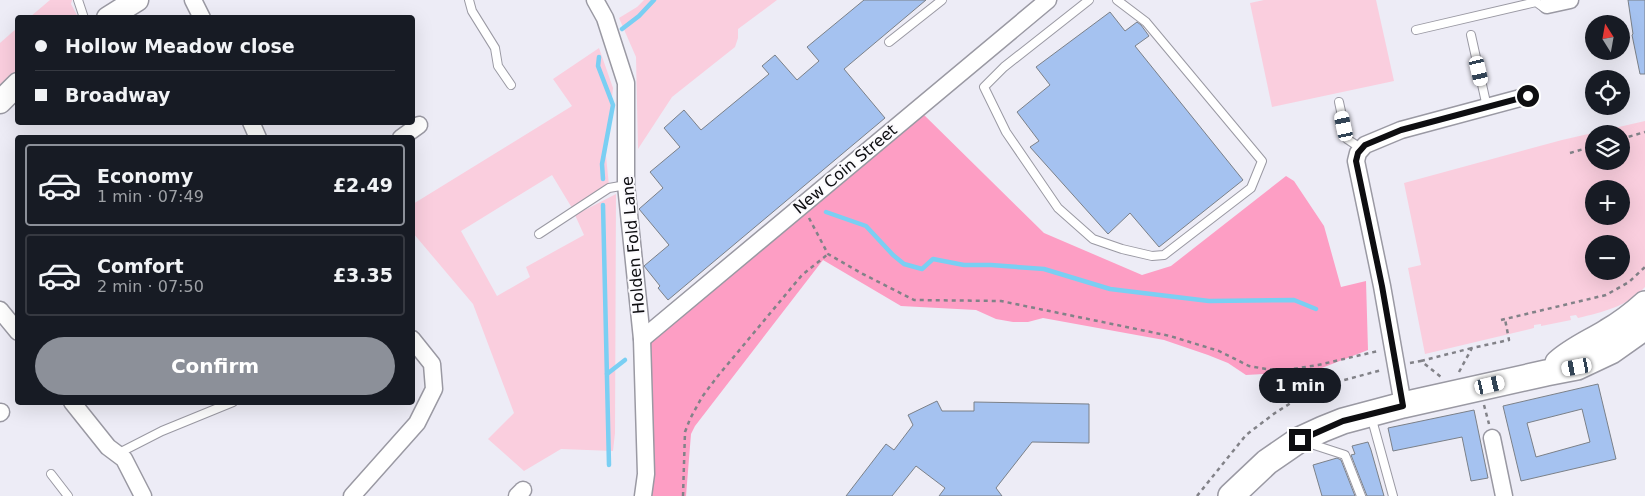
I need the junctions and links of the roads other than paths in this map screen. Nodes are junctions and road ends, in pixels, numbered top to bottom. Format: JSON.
{"nodes":[{"id":1,"x":78,"y":0,"type":"edge"},
{"id":2,"x":137,"y":0,"type":"edge"},
{"id":3,"x":193,"y":0,"type":"edge"},
{"id":4,"x":469,"y":0,"type":"edge"},
{"id":5,"x":595,"y":0,"type":"edge"},
{"id":6,"x":942,"y":0,"type":"edge"},
{"id":7,"x":1048,"y":0,"type":"edge"},
{"id":8,"x":1089,"y":0,"type":"edge"},
{"id":9,"x":1117,"y":0,"type":"edge"},
{"id":10,"x":1570,"y":0,"type":"edge"},
{"id":11,"x":1545,"y":6,"type":"joint"},
{"id":12,"x":83,"y":15,"type":"edge"},
{"id":13,"x":113,"y":15,"type":"edge"},
{"id":14,"x":200,"y":15,"type":"edge"},
{"id":15,"x":1416,"y":30,"type":"dead end"},
{"id":16,"x":1471,"y":35,"type":"dead end"},
{"id":17,"x":889,"y":42,"type":"dead end"},
{"id":18,"x":511,"y":85,"type":"dead end"},
{"id":19,"x":15,"y":87,"type":"edge"},
{"id":20,"x":1528,"y":96,"type":"dead end"},
{"id":21,"x":0,"y":102,"type":"edge"},
{"id":22,"x":1339,"y":102,"type":"dead end"},
{"id":23,"x":1487,"y":107,"type":"junction"},
{"id":24,"x":419,"y":125,"type":"dead end"},
{"id":25,"x":405,"y":135,"type":"edge"},
{"id":26,"x":1362,"y":149,"type":"junction"},
{"id":27,"x":626,"y":185,"type":"junction"},
{"id":28,"x":539,"y":234,"type":"dead end"},
{"id":29,"x":1645,"y":304,"type":"edge"},
{"id":30,"x":0,"y":310,"type":"edge"},
{"id":31,"x":1645,"y":327,"type":"edge"},
{"id":32,"x":15,"y":328,"type":"edge"},
{"id":33,"x":642,"y":339,"type":"junction"},
{"id":34,"x":415,"y":342,"type":"edge"},
{"id":35,"x":1611,"y":351,"type":"junction"},
{"id":36,"x":1645,"y":351,"type":"edge"},
{"id":37,"x":1546,"y":372,"type":"junction"},
{"id":38,"x":74,"y":405,"type":"edge"},
{"id":39,"x":225,"y":405,"type":"edge"},
{"id":40,"x":1403,"y":406,"type":"junction"},
{"id":41,"x":1370,"y":414,"type":"junction"},
{"id":42,"x":1492,"y":438,"type":"road end"},
{"id":43,"x":1300,"y":440,"type":"junction"},
{"id":44,"x":120,"y":457,"type":"junction"},
{"id":45,"x":51,"y":474,"type":"dead end"},
{"id":46,"x":68,"y":496,"type":"edge"},
{"id":47,"x":143,"y":496,"type":"edge"},
{"id":48,"x":352,"y":496,"type":"edge"},
{"id":49,"x":643,"y":496,"type":"edge"},
{"id":50,"x":1232,"y":496,"type":"edge"},
{"id":51,"x":1361,"y":496,"type":"edge"},
{"id":52,"x":1393,"y":496,"type":"edge"},
{"id":53,"x":1504,"y":496,"type":"edge"}],
"edges":[{"from":1,"to":12,"type":"lane"},
{"from":2,"to":13,"type":"main road"},
{"from":3,"to":14,"type":"street"},
{"from":4,"to":18,"type":"lane"},
{"from":5,"to":27,"type":"street","name":"Holden Fold Lane"},
{"from":6,"to":17,"type":"lane"},
{"from":7,"to":33,"type":"street","name":"New Coin Street"},
{"from":8,"to":9,"type":"lane"},
{"from":10,"to":11,"type":"street"},
{"from":11,"to":15,"type":"lane"},
{"from":16,"to":23,"type":"lane"},
{"from":19,"to":21,"type":"main road"},
{"from":20,"to":23,"type":"street"},
{"from":22,"to":26,"type":"lane"},
{"from":23,"to":26,"type":"street"},
{"from":24,"to":25,"type":"street"},
{"from":26,"to":40,"type":"street"},
{"from":27,"to":28,"type":"lane"},
{"from":27,"to":33,"type":"street","name":"Holden Fold Lane"},
{"from":29,"to":37,"type":"main road"},
{"from":30,"to":32,"type":"street"},
{"from":31,"to":35,"type":"main road"},
{"from":33,"to":49,"type":"street","name":"Holden Fold Lane"},
{"from":34,"to":48,"type":"street"},
{"from":35,"to":36,"type":"main road"},
{"from":35,"to":37,"type":"main road"},
{"from":37,"to":40,"type":"main road"},
{"from":38,"to":44,"type":"street"},
{"from":39,"to":44,"type":"lane"},
{"from":40,"to":41,"type":"main road"},
{"from":41,"to":43,"type":"main road"},
{"from":41,"to":52,"type":"lane"},
{"from":42,"to":53,"type":"street"},
{"from":43,"to":50,"type":"main road"},
{"from":43,"to":51,"type":"lane"},
{"from":44,"to":47,"type":"street"},
{"from":45,"to":46,"type":"lane"}]}
